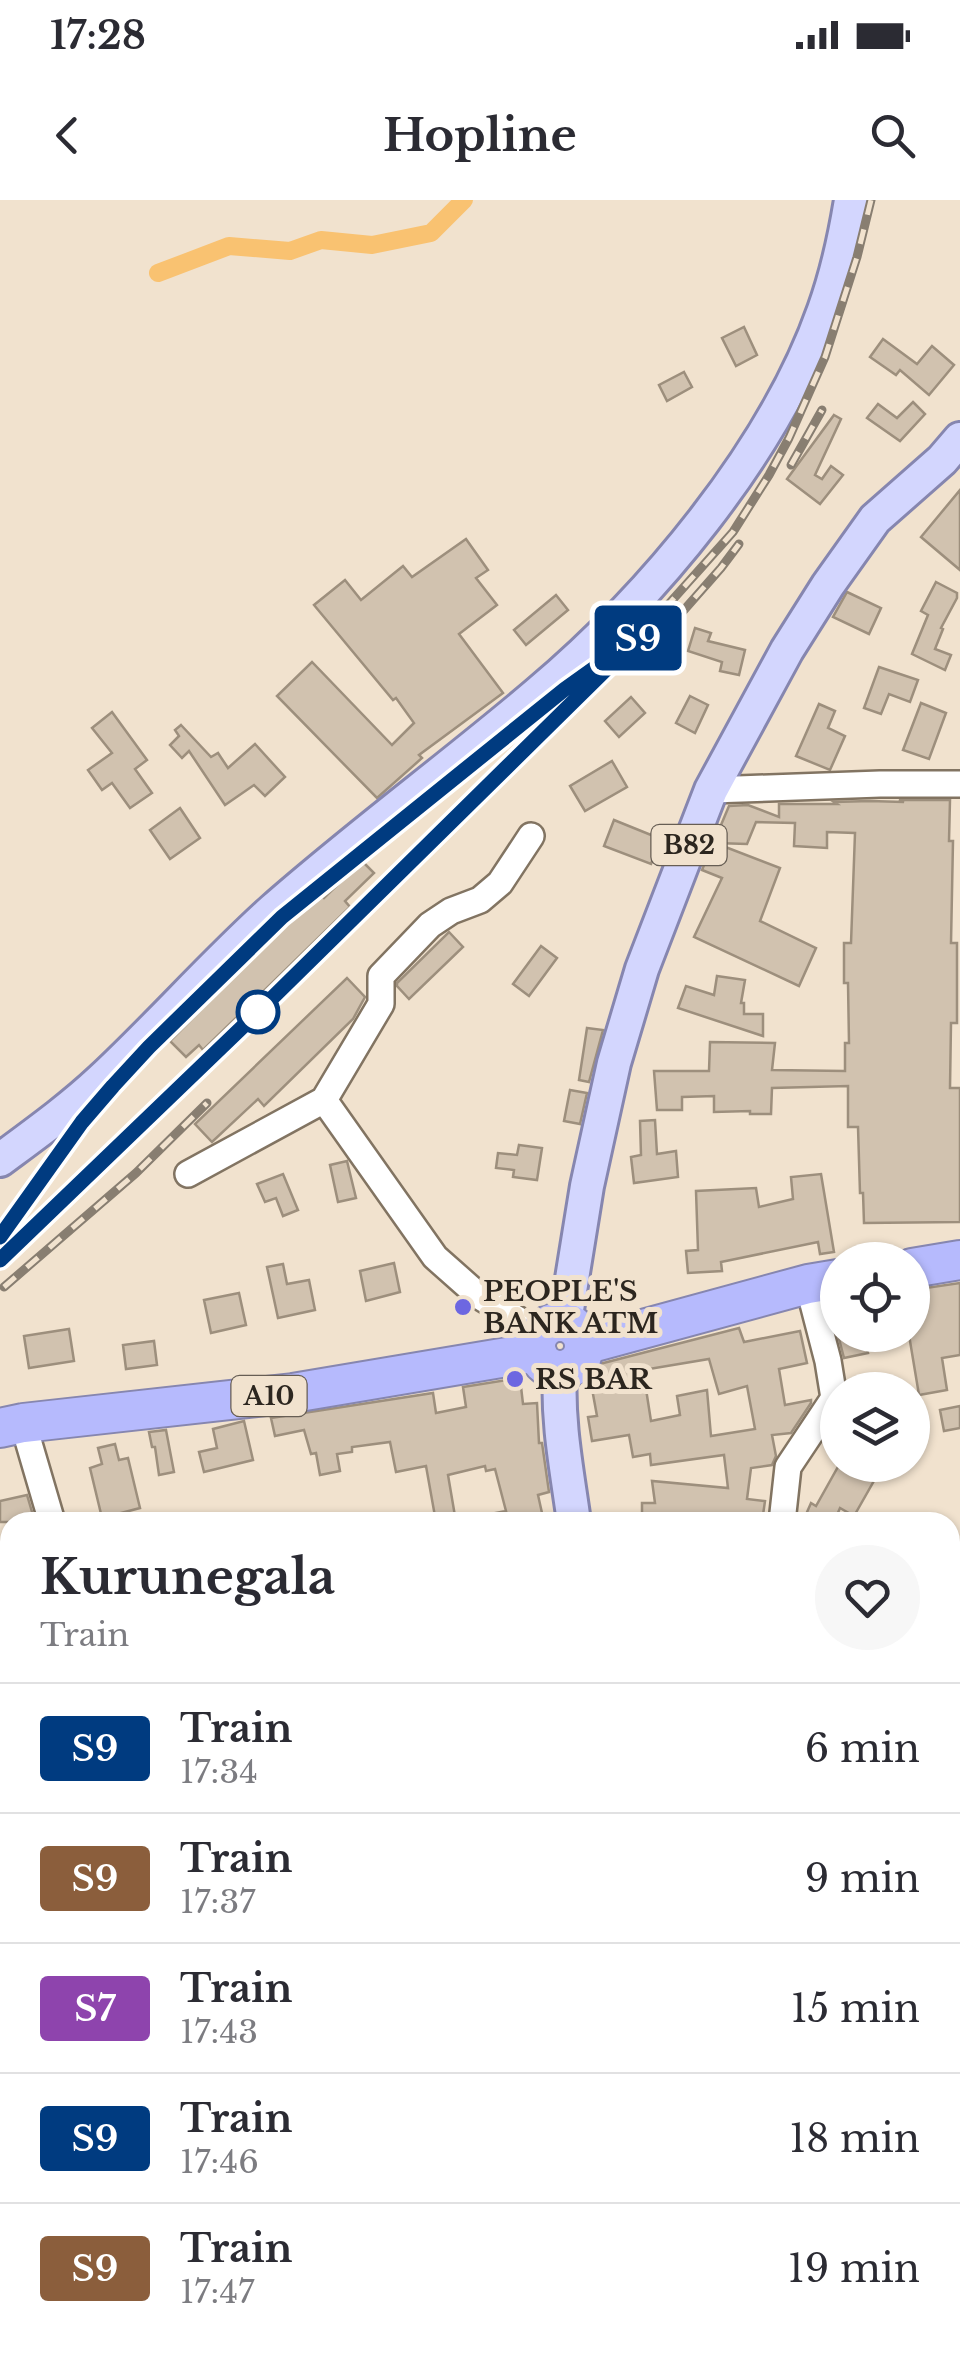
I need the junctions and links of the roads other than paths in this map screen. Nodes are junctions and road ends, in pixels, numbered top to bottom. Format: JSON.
{"nodes":[{"id":1,"x":851,"y":200,"type":"edge"},
{"id":2,"x":960,"y":438,"type":"edge"},
{"id":3,"x":960,"y":784,"type":"edge"},
{"id":4,"x":711,"y":790,"type":"junction"},
{"id":5,"x":531,"y":836,"type":"dead end"},
{"id":6,"x":324,"y":1100,"type":"junction"},
{"id":7,"x":0,"y":1160,"type":"edge"},
{"id":8,"x":188,"y":1174,"type":"dead end"},
{"id":9,"x":960,"y":1260,"type":"edge"},
{"id":10,"x":930,"y":1265,"type":"edge"},
{"id":11,"x":820,"y":1283,"type":"edge"},
{"id":12,"x":557,"y":1344,"type":"junction"},
{"id":13,"x":827,"y":1352,"type":"edge"},
{"id":14,"x":12,"y":1426,"type":"edge"},
{"id":15,"x":48,"y":1512,"type":"edge"},
{"id":16,"x":572,"y":1512,"type":"edge"},
{"id":17,"x":783,"y":1512,"type":"edge"}],
"edges":[{"from":1,"to":7,"type":"main road"},
{"from":2,"to":4,"type":"main road","number":"B82"},
{"from":3,"to":4,"type":"street"},
{"from":4,"to":12,"type":"main road","number":"B82"},
{"from":5,"to":6,"type":"street"},
{"from":6,"to":8,"type":"street"},
{"from":6,"to":12,"type":"street"},
{"from":9,"to":10,"type":"highway"},
{"from":11,"to":12,"type":"highway","number":"A10"},
{"from":12,"to":14,"type":"highway","number":"A10"},
{"from":12,"to":16,"type":"main road","number":"B82"},
{"from":13,"to":17,"type":"street"},
{"from":14,"to":15,"type":"street"}]}
